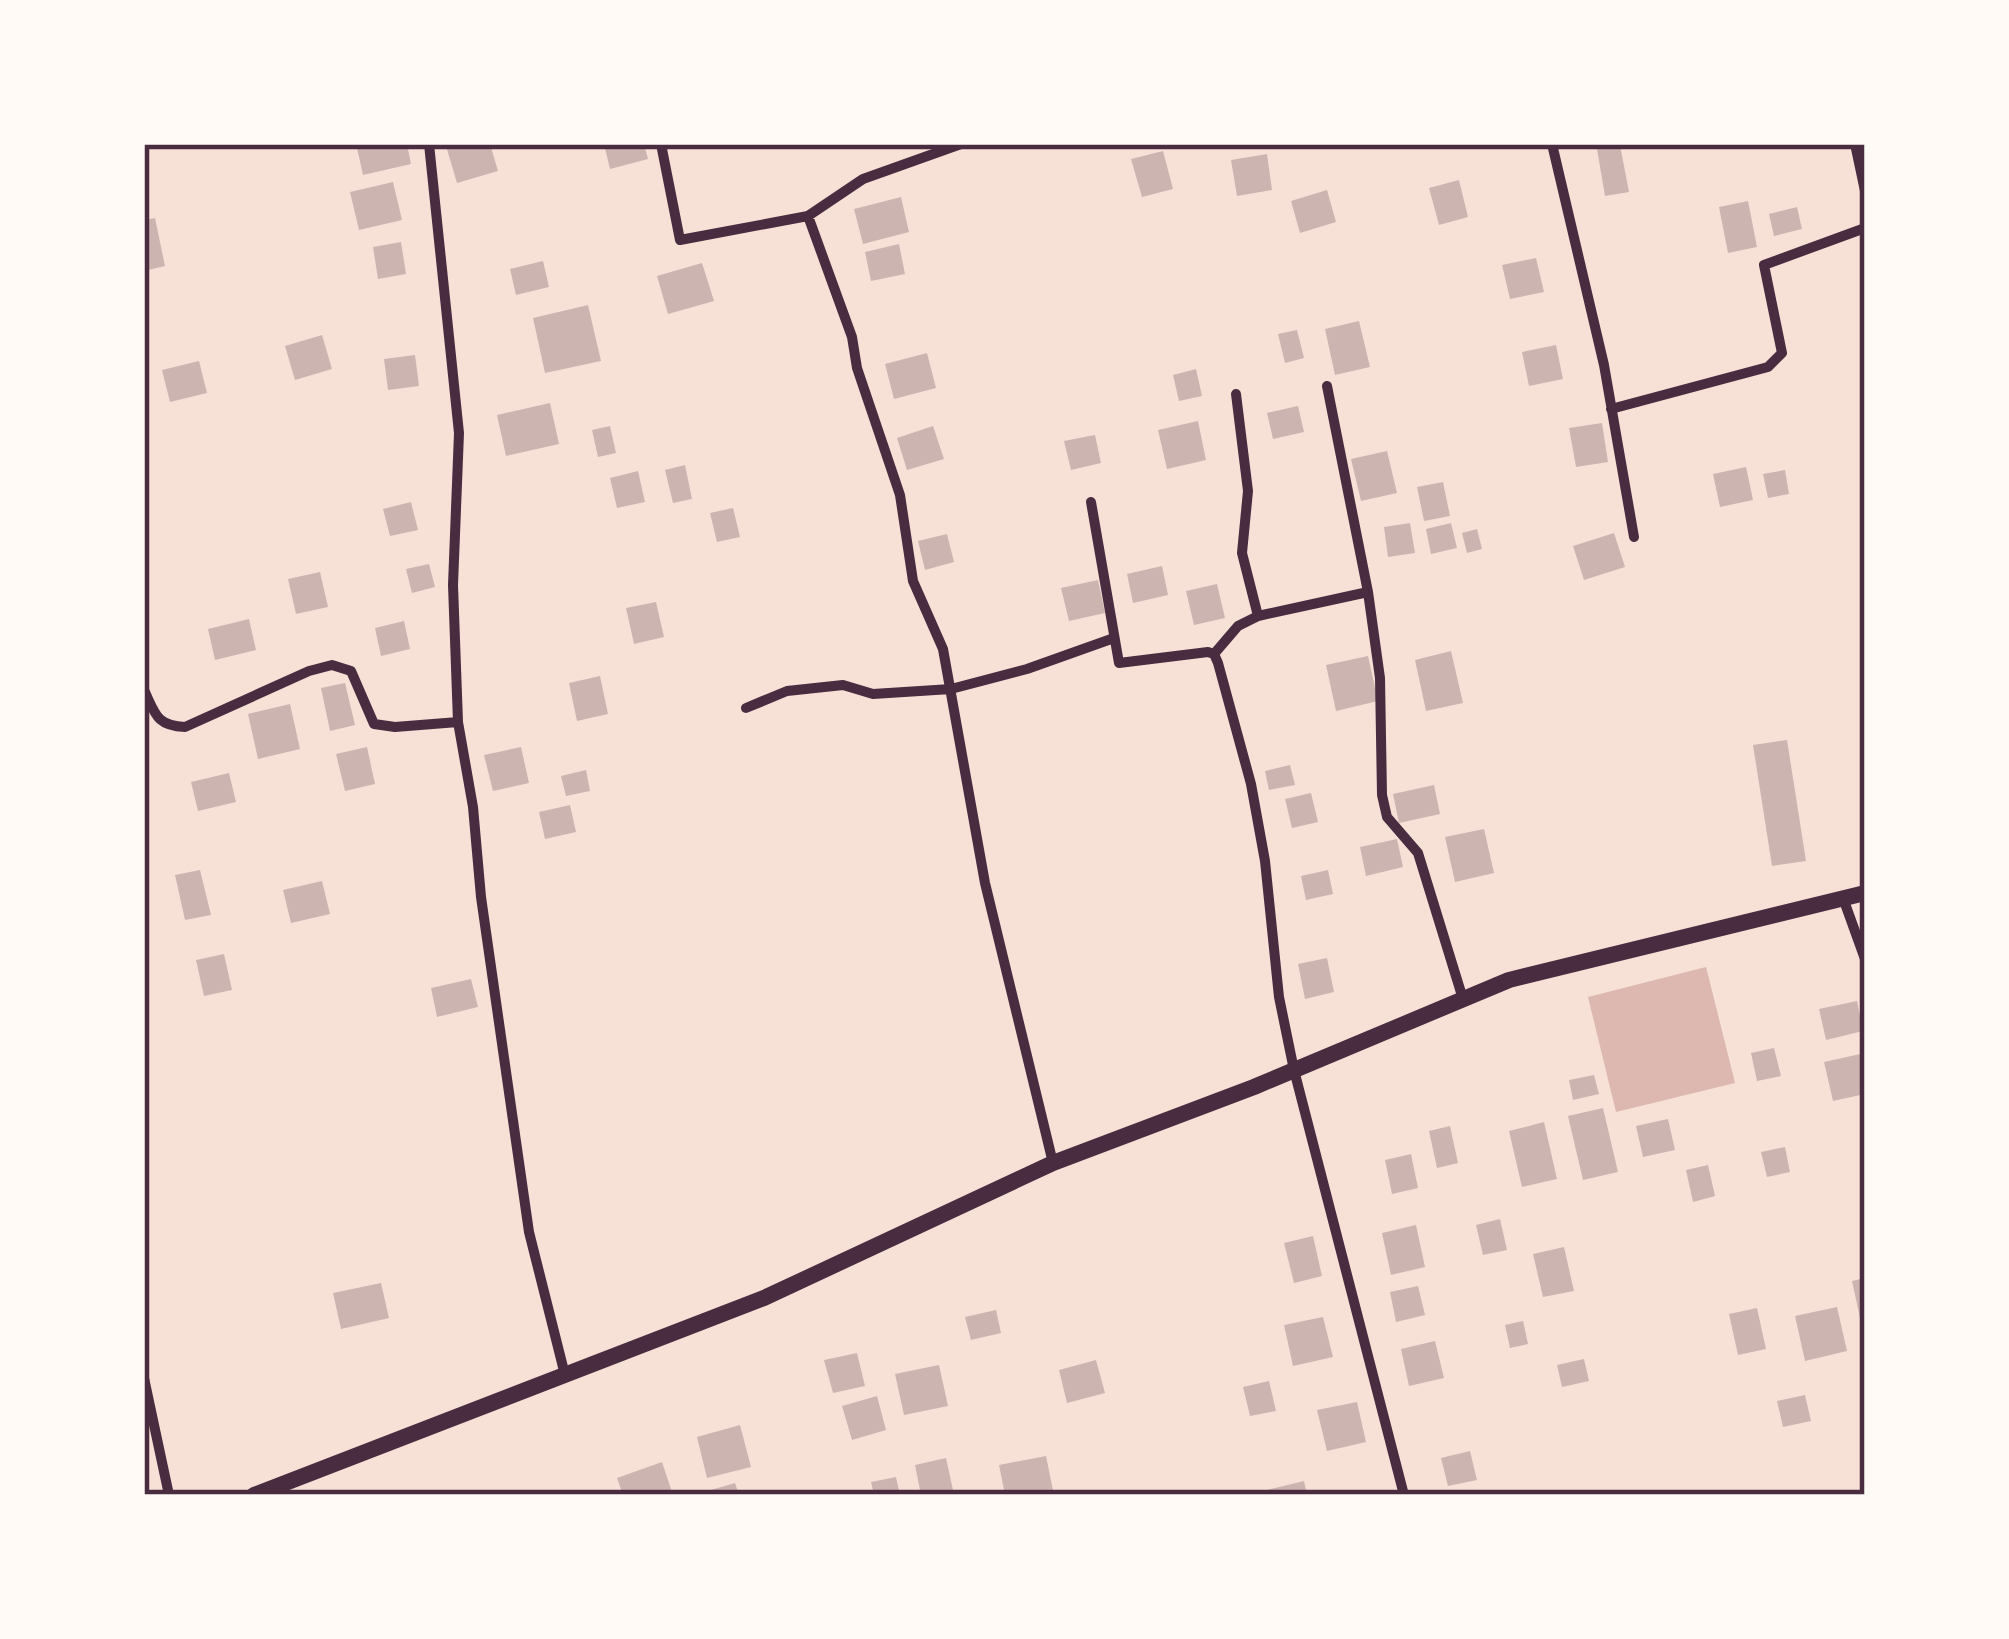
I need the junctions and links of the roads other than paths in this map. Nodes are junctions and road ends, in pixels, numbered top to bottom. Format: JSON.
{"nodes":[{"id":1,"x":429,"y":144,"type":"edge"},
{"id":2,"x":661,"y":144,"type":"edge"},
{"id":3,"x":962,"y":144,"type":"edge"},
{"id":4,"x":1552,"y":144,"type":"edge"},
{"id":5,"x":1856,"y":144,"type":"edge"},
{"id":6,"x":1865,"y":190,"type":"edge"},
{"id":7,"x":808,"y":216,"type":"junction"},
{"id":8,"x":1865,"y":228,"type":"edge"},
{"id":9,"x":1327,"y":386,"type":"dead end"},
{"id":10,"x":1235,"y":394,"type":"dead end"},
{"id":11,"x":1611,"y":409,"type":"junction"},
{"id":12,"x":1091,"y":502,"type":"dead end"},
{"id":13,"x":1634,"y":537,"type":"dead end"},
{"id":14,"x":1368,"y":592,"type":"junction"},
{"id":15,"x":1258,"y":616,"type":"junction"},
{"id":16,"x":1114,"y":638,"type":"junction"},
{"id":17,"x":1214,"y":654,"type":"junction"},
{"id":18,"x":951,"y":689,"type":"junction"},
{"id":19,"x":144,"y":690,"type":"edge"},
{"id":20,"x":746,"y":707,"type":"dead end"},
{"id":21,"x":458,"y":722,"type":"junction"},
{"id":22,"x":1865,"y":893,"type":"edge"},
{"id":23,"x":1843,"y":898,"type":"junction"},
{"id":24,"x":1865,"y":959,"type":"edge"},
{"id":25,"x":1463,"y":999,"type":"junction"},
{"id":26,"x":1294,"y":1070,"type":"junction"},
{"id":27,"x":1053,"y":1163,"type":"junction"},
{"id":28,"x":566,"y":1375,"type":"junction"},
{"id":29,"x":144,"y":1378,"type":"edge"},
{"id":30,"x":169,"y":1495,"type":"edge"},
{"id":31,"x":254,"y":1495,"type":"edge"},
{"id":32,"x":1404,"y":1495,"type":"edge"}],
"edges":[{"from":1,"to":21,"type":"street"},
{"from":2,"to":7,"type":"street"},
{"from":3,"to":7,"type":"street"},
{"from":4,"to":11,"type":"street"},
{"from":5,"to":6,"type":"street"},
{"from":7,"to":18,"type":"street"},
{"from":8,"to":11,"type":"street"},
{"from":9,"to":14,"type":"street"},
{"from":10,"to":15,"type":"street"},
{"from":11,"to":13,"type":"street"},
{"from":12,"to":16,"type":"street"},
{"from":14,"to":15,"type":"street"},
{"from":14,"to":25,"type":"street"},
{"from":15,"to":17,"type":"street"},
{"from":16,"to":17,"type":"street"},
{"from":16,"to":18,"type":"street"},
{"from":17,"to":26,"type":"street"},
{"from":18,"to":20,"type":"street"},
{"from":18,"to":27,"type":"street"},
{"from":19,"to":21,"type":"street"},
{"from":21,"to":28,"type":"street"},
{"from":22,"to":23,"type":"highway"},
{"from":23,"to":24,"type":"street"},
{"from":23,"to":25,"type":"highway"},
{"from":25,"to":26,"type":"highway"},
{"from":26,"to":27,"type":"highway"},
{"from":26,"to":32,"type":"street"},
{"from":27,"to":28,"type":"highway"},
{"from":28,"to":31,"type":"highway"},
{"from":29,"to":30,"type":"street"}]}
